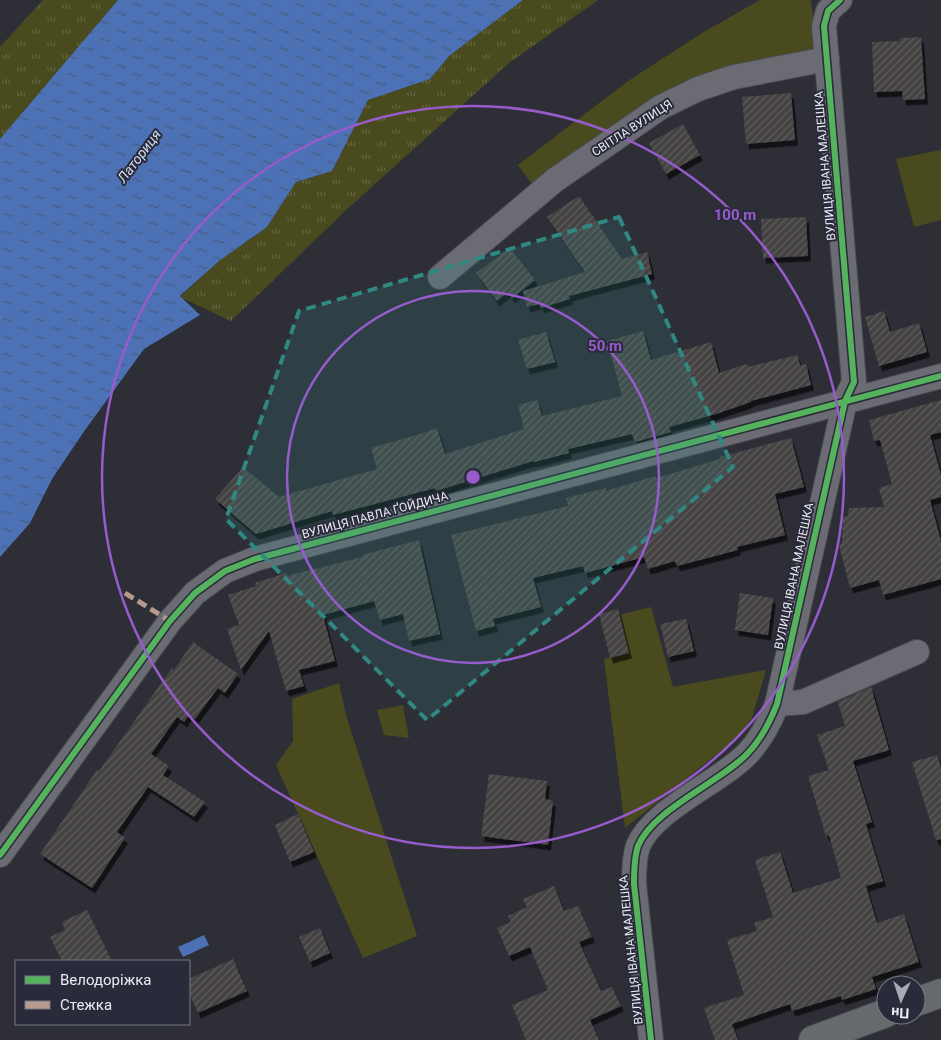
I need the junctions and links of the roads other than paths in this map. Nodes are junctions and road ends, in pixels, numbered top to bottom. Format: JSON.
{"nodes":[{"id":1,"x":840,"y":0,"type":"edge"},
{"id":2,"x":827,"y":59,"type":"junction"},
{"id":3,"x":440,"y":277,"type":"dead end"},
{"id":4,"x":941,"y":376,"type":"edge"},
{"id":5,"x":844,"y":401,"type":"junction"},
{"id":6,"x":917,"y":652,"type":"dead end"},
{"id":7,"x":777,"y":704,"type":"junction"},
{"id":8,"x":0,"y":855,"type":"edge"},
{"id":9,"x":941,"y":993,"type":"edge"},
{"id":10,"x":926,"y":998,"type":"edge"},
{"id":11,"x":876,"y":1017,"type":"edge"},
{"id":12,"x":651,"y":1040,"type":"edge"},
{"id":13,"x":813,"y":1040,"type":"edge"}],
"edges":[{"from":1,"to":2,"type":"street"},
{"from":2,"to":3,"type":"street","name":"СВІТЛА ВУЛИЦЯ"},
{"from":2,"to":5,"type":"street","name":"ВУЛИЦЯ ІВАНА МАЛЕШКА"},
{"from":4,"to":5,"type":"street","name":"ВУЛИЦЯ ПАВЛА ҐОЙДИЧА"},
{"from":5,"to":7,"type":"street","name":"ВУЛИЦЯ ІВАНА МАЛЕШКА"},
{"from":5,"to":8,"type":"street","name":"ВУЛИЦЯ ПАВЛА ҐОЙДИЧА"},
{"from":6,"to":7,"type":"street"},
{"from":7,"to":12,"type":"street","name":"ВУЛИЦЯ ІВАНА МАЛЕШКА"},
{"from":9,"to":10,"type":"street"},
{"from":11,"to":13,"type":"street"}]}
